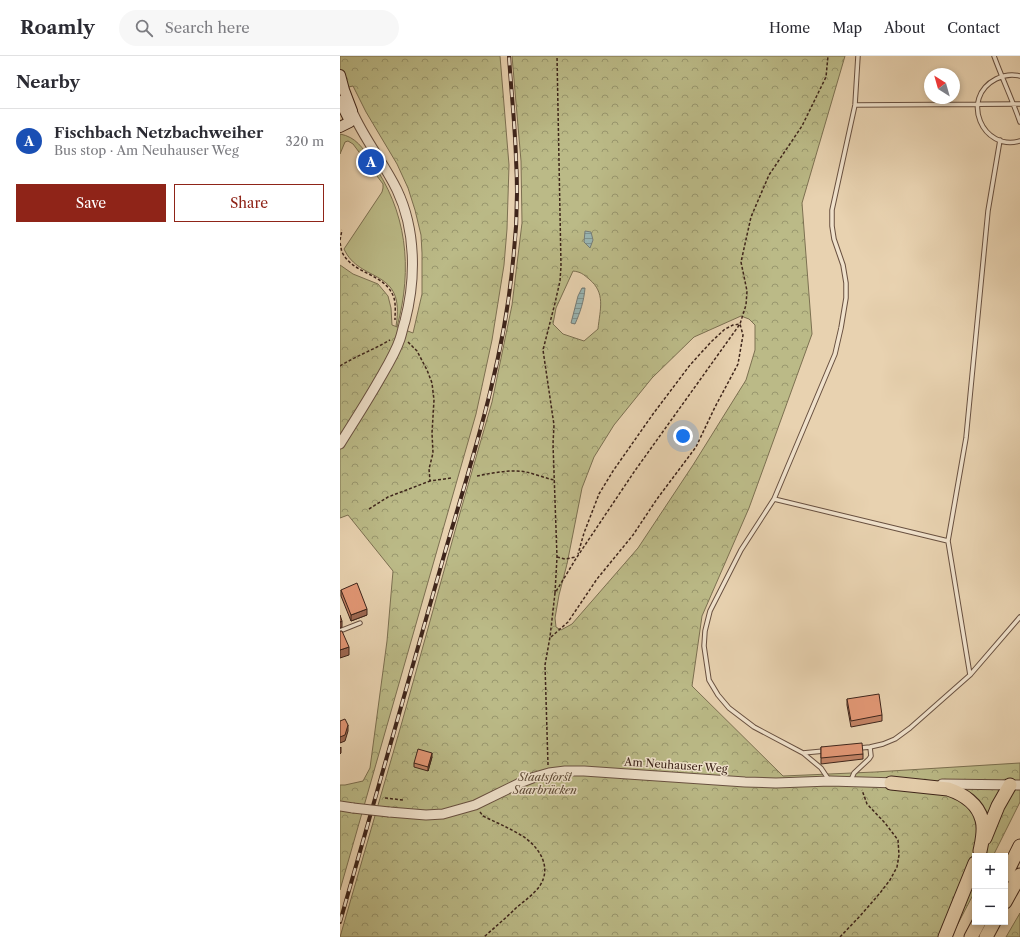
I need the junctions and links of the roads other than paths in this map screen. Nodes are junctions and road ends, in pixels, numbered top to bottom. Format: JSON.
{"nodes":[{"id":1,"x":858,"y":56,"type":"edge"},
{"id":2,"x":994,"y":56,"type":"edge"},
{"id":3,"x":340,"y":75,"type":"edge"},
{"id":4,"x":1001,"y":76,"type":"junction"},
{"id":5,"x":1020,"y":76,"type":"edge"},
{"id":6,"x":340,"y":101,"type":"edge"},
{"id":7,"x":1014,"y":103,"type":"junction"},
{"id":8,"x":978,"y":104,"type":"junction"},
{"id":9,"x":1020,"y":104,"type":"edge"},
{"id":10,"x":855,"y":105,"type":"junction"},
{"id":11,"x":349,"y":116,"type":"edge"},
{"id":12,"x":1020,"y":122,"type":"edge"},
{"id":13,"x":340,"y":127,"type":"edge"},
{"id":14,"x":1000,"y":140,"type":"junction"},
{"id":15,"x":1020,"y":141,"type":"edge"},
{"id":16,"x":340,"y":444,"type":"edge"},
{"id":17,"x":774,"y":499,"type":"junction"},
{"id":18,"x":948,"y":541,"type":"junction"},
{"id":19,"x":1020,"y":617,"type":"edge"},
{"id":20,"x":360,"y":622,"type":"dead end"},
{"id":21,"x":340,"y":631,"type":"edge"},
{"id":22,"x":970,"y":675,"type":"junction"},
{"id":23,"x":870,"y":747,"type":"junction"},
{"id":24,"x":855,"y":748,"type":"edge"},
{"id":25,"x":825,"y":751,"type":"edge"},
{"id":26,"x":803,"y":753,"type":"junction"},
{"id":27,"x":830,"y":781,"type":"junction"},
{"id":28,"x":855,"y":782,"type":"junction"},
{"id":29,"x":891,"y":783,"type":"junction"},
{"id":30,"x":1015,"y":785,"type":"edge"},
{"id":31,"x":340,"y":806,"type":"edge"},
{"id":32,"x":1020,"y":846,"type":"edge"},
{"id":33,"x":978,"y":853,"type":"edge"},
{"id":34,"x":979,"y":853,"type":"edge"},
{"id":35,"x":972,"y":870,"type":"edge"},
{"id":36,"x":1008,"y":870,"type":"edge"},
{"id":37,"x":1020,"y":875,"type":"edge"},
{"id":38,"x":1008,"y":897,"type":"edge"},
{"id":39,"x":977,"y":925,"type":"edge"},
{"id":40,"x":992,"y":925,"type":"edge"},
{"id":41,"x":945,"y":937,"type":"edge"},
{"id":42,"x":971,"y":937,"type":"edge"},
{"id":43,"x":986,"y":937,"type":"edge"}],
"edges":[{"from":1,"to":10,"type":"lane"},
{"from":2,"to":4,"type":"lane"},
{"from":3,"to":11,"type":"main road"},
{"from":4,"to":5,"type":"lane"},
{"from":4,"to":7,"type":"lane"},
{"from":4,"to":8,"type":"lane"},
{"from":6,"to":11,"type":"main road"},
{"from":7,"to":8,"type":"lane"},
{"from":7,"to":9,"type":"lane"},
{"from":7,"to":12,"type":"lane"},
{"from":8,"to":10,"type":"lane"},
{"from":8,"to":14,"type":"lane"},
{"from":10,"to":17,"type":"lane"},
{"from":11,"to":13,"type":"main road"},
{"from":11,"to":16,"type":"street"},
{"from":14,"to":15,"type":"lane"},
{"from":14,"to":18,"type":"lane"},
{"from":17,"to":18,"type":"lane"},
{"from":17,"to":26,"type":"lane"},
{"from":18,"to":22,"type":"lane"},
{"from":19,"to":22,"type":"lane"},
{"from":20,"to":21,"type":"lane"},
{"from":22,"to":23,"type":"lane"},
{"from":23,"to":24,"type":"lane"},
{"from":23,"to":28,"type":"lane"},
{"from":25,"to":26,"type":"lane"},
{"from":26,"to":27,"type":"lane"},
{"from":27,"to":28,"type":"street","name":"Am Neuhauser Weg"},
{"from":27,"to":31,"type":"street","name":"Am Neuhauser Weg","bridge":true},
{"from":28,"to":29,"type":"street","name":"Am Neuhauser Weg"},
{"from":29,"to":30,"type":"street","name":"Am Neuhauser Weg"},
{"from":29,"to":33,"type":"highway"},
{"from":30,"to":34,"type":"highway"},
{"from":32,"to":36,"type":"highway"},
{"from":35,"to":41,"type":"highway"},
{"from":37,"to":38,"type":"highway"},
{"from":39,"to":42,"type":"highway"},
{"from":40,"to":43,"type":"highway"}]}
